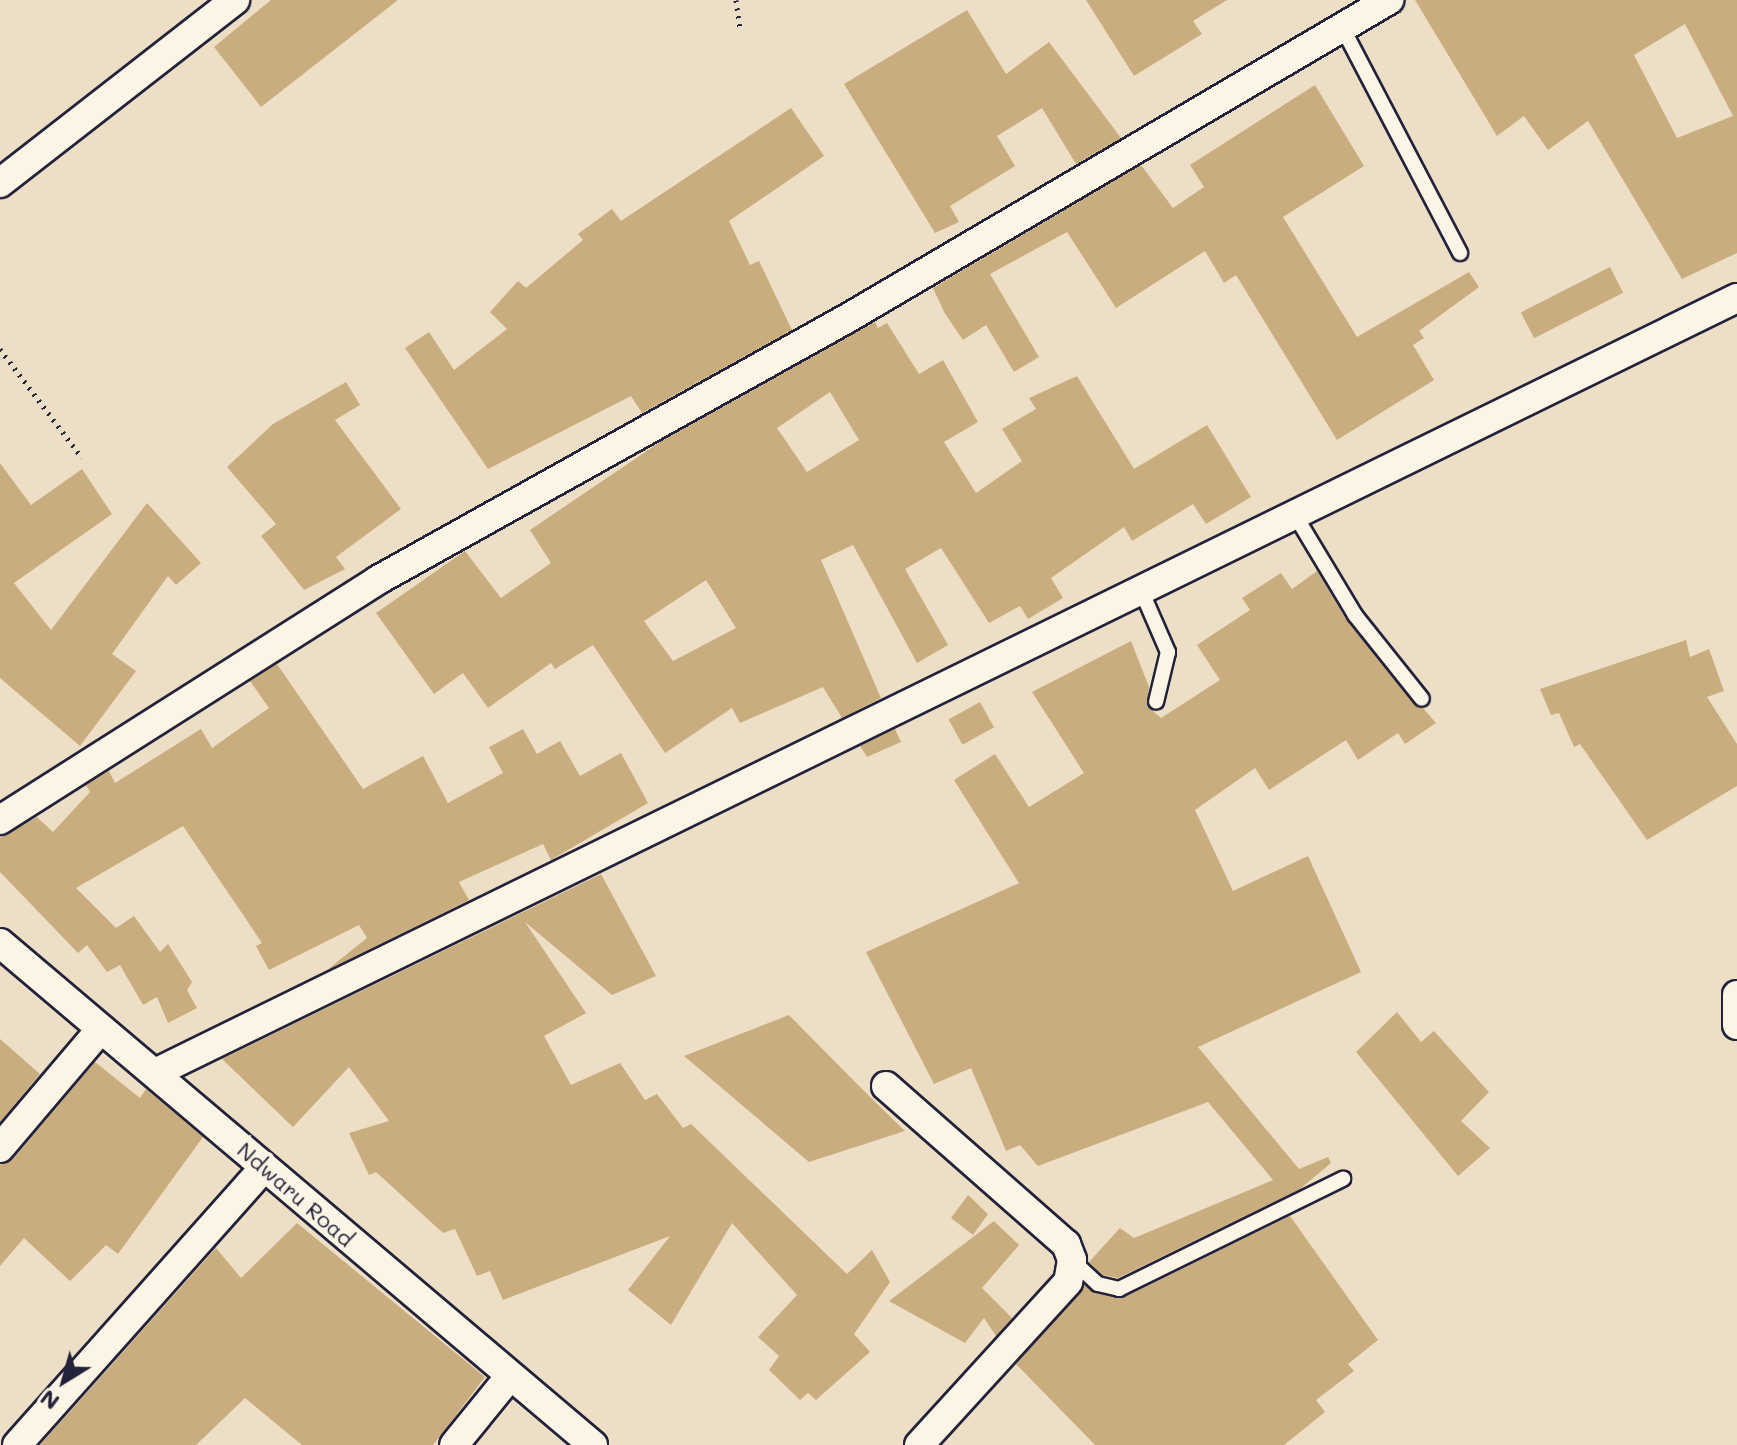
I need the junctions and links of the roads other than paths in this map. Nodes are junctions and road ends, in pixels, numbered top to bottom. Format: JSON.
{"nodes":[{"id":1,"x":235,"y":0,"type":"edge"},
{"id":2,"x":1389,"y":0,"type":"edge"},
{"id":3,"x":1342,"y":27,"type":"junction"},
{"id":4,"x":0,"y":183,"type":"edge"},
{"id":5,"x":1460,"y":253,"type":"dead end"},
{"id":6,"x":1737,"y":298,"type":"edge"},
{"id":7,"x":1295,"y":515,"type":"junction"},
{"id":8,"x":1141,"y":590,"type":"junction"},
{"id":9,"x":1422,"y":699,"type":"dead end"},
{"id":10,"x":1156,"y":702,"type":"dead end"},
{"id":11,"x":0,"y":820,"type":"edge"},
{"id":12,"x":0,"y":943,"type":"edge"},
{"id":13,"x":1737,"y":995,"type":"edge"},
{"id":14,"x":1737,"y":1025,"type":"edge"},
{"id":15,"x":101,"y":1029,"type":"junction"},
{"id":16,"x":157,"y":1072,"type":"junction"},
{"id":17,"x":886,"y":1086,"type":"dead end"},
{"id":18,"x":0,"y":1148,"type":"edge"},
{"id":19,"x":264,"y":1168,"type":"junction"},
{"id":20,"x":1343,"y":1179,"type":"dead end"},
{"id":21,"x":1072,"y":1260,"type":"junction"},
{"id":22,"x":510,"y":1376,"type":"junction"},
{"id":23,"x":17,"y":1445,"type":"edge"},
{"id":24,"x":454,"y":1445,"type":"edge"},
{"id":25,"x":593,"y":1445,"type":"edge"},
{"id":26,"x":919,"y":1445,"type":"edge"}],
"edges":[{"from":1,"to":4,"type":"street"},
{"from":2,"to":3,"type":"street"},
{"from":3,"to":5,"type":"lane"},
{"from":3,"to":11,"type":"street"},
{"from":6,"to":7,"type":"street"},
{"from":7,"to":8,"type":"street"},
{"from":7,"to":9,"type":"lane"},
{"from":8,"to":10,"type":"lane"},
{"from":8,"to":16,"type":"street"},
{"from":12,"to":15,"type":"street","name":"Ndwaru Road"},
{"from":13,"to":14,"type":"street"},
{"from":15,"to":16,"type":"street","name":"Ndwaru Road"},
{"from":15,"to":18,"type":"street"},
{"from":16,"to":19,"type":"street","name":"Ndwaru Road"},
{"from":17,"to":21,"type":"street"},
{"from":19,"to":22,"type":"street","name":"Ndwaru Road"},
{"from":19,"to":23,"type":"street"},
{"from":20,"to":21,"type":"lane"},
{"from":21,"to":26,"type":"street"},
{"from":22,"to":24,"type":"street"},
{"from":22,"to":25,"type":"street","name":"Ndwaru Road"}]}
